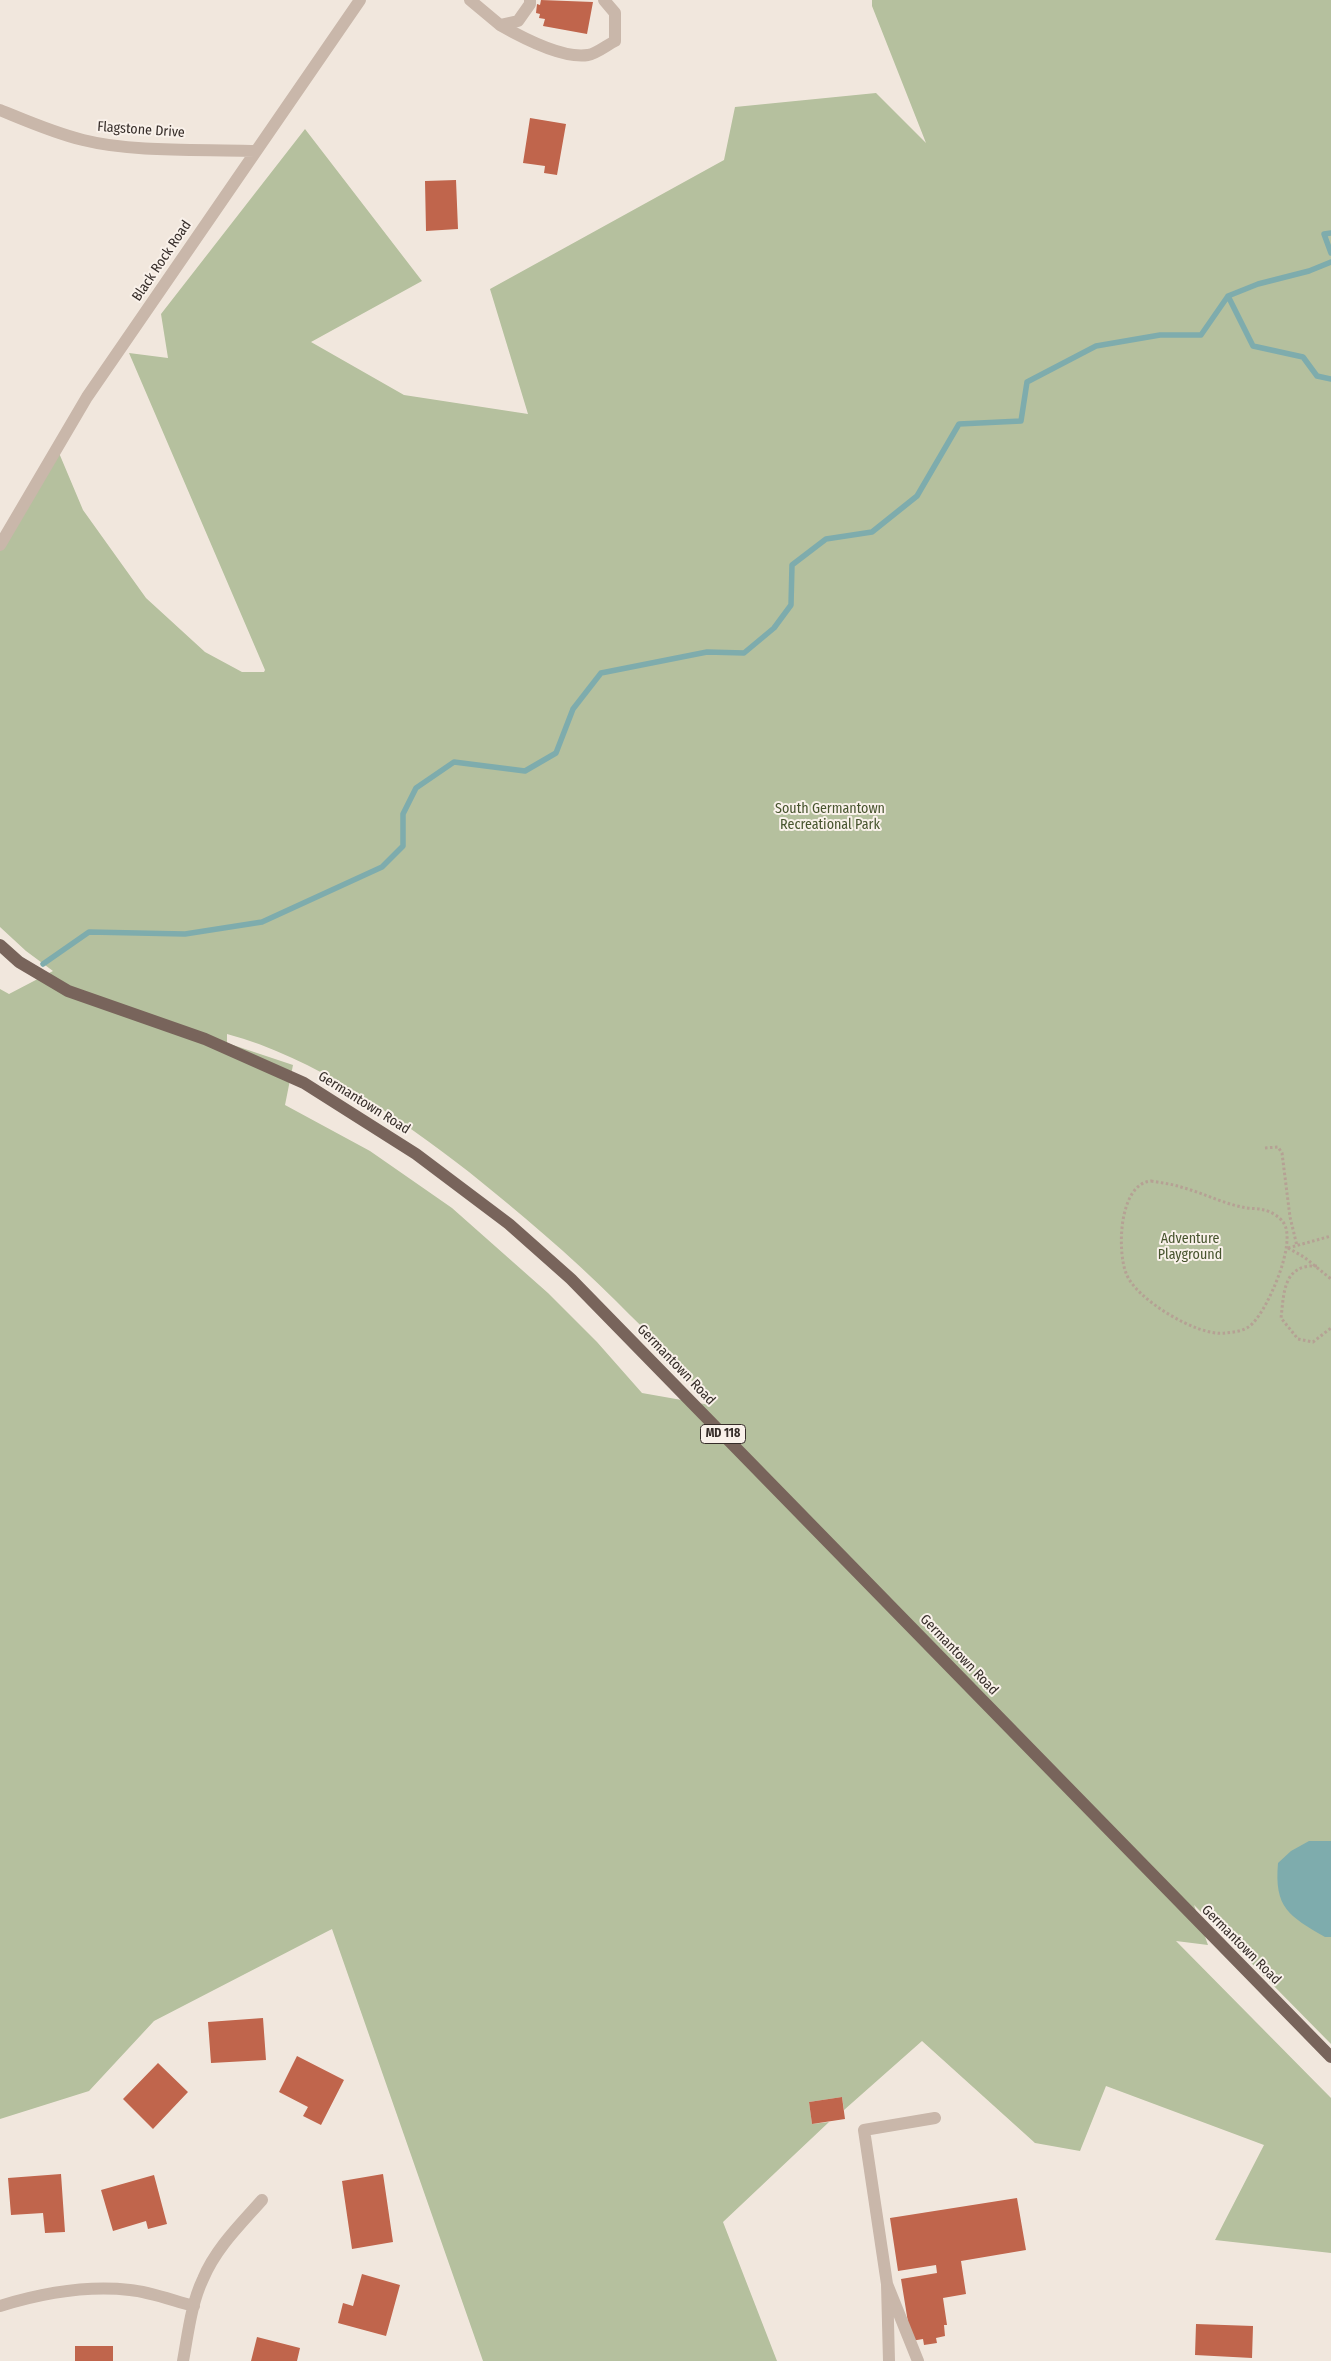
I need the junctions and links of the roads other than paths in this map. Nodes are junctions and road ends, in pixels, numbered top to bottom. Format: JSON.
{"nodes":[{"id":1,"x":360,"y":0,"type":"edge"},
{"id":2,"x":470,"y":0,"type":"edge"},
{"id":3,"x":530,"y":0,"type":"edge"},
{"id":4,"x":604,"y":0,"type":"edge"},
{"id":5,"x":500,"y":25,"type":"junction"},
{"id":6,"x":0,"y":110,"type":"edge"},
{"id":7,"x":255,"y":151,"type":"junction"},
{"id":8,"x":0,"y":545,"type":"edge"},
{"id":9,"x":0,"y":945,"type":"edge"},
{"id":10,"x":1331,"y":2057,"type":"edge"},
{"id":11,"x":935,"y":2118,"type":"dead end"},
{"id":12,"x":262,"y":2200,"type":"dead end"},
{"id":13,"x":887,"y":2284,"type":"junction"},
{"id":14,"x":0,"y":2306,"type":"edge"},
{"id":15,"x":194,"y":2306,"type":"junction"},
{"id":16,"x":183,"y":2361,"type":"edge"},
{"id":17,"x":889,"y":2361,"type":"edge"},
{"id":18,"x":918,"y":2361,"type":"edge"}],
"edges":[{"from":1,"to":7,"type":"street","name":"Black Rock Road"},
{"from":2,"to":5,"type":"street"},
{"from":3,"to":5,"type":"street"},
{"from":4,"to":5,"type":"street"},
{"from":6,"to":7,"type":"street","name":"Flagstone Drive"},
{"from":7,"to":8,"type":"street","name":"Black Rock Road"},
{"from":9,"to":10,"type":"main road","name":"Germantown Road","number":"MD 118"},
{"from":11,"to":13,"type":"street"},
{"from":12,"to":15,"type":"street"},
{"from":13,"to":17,"type":"street"},
{"from":13,"to":18,"type":"street"},
{"from":14,"to":15,"type":"street"},
{"from":15,"to":16,"type":"street"}]}
